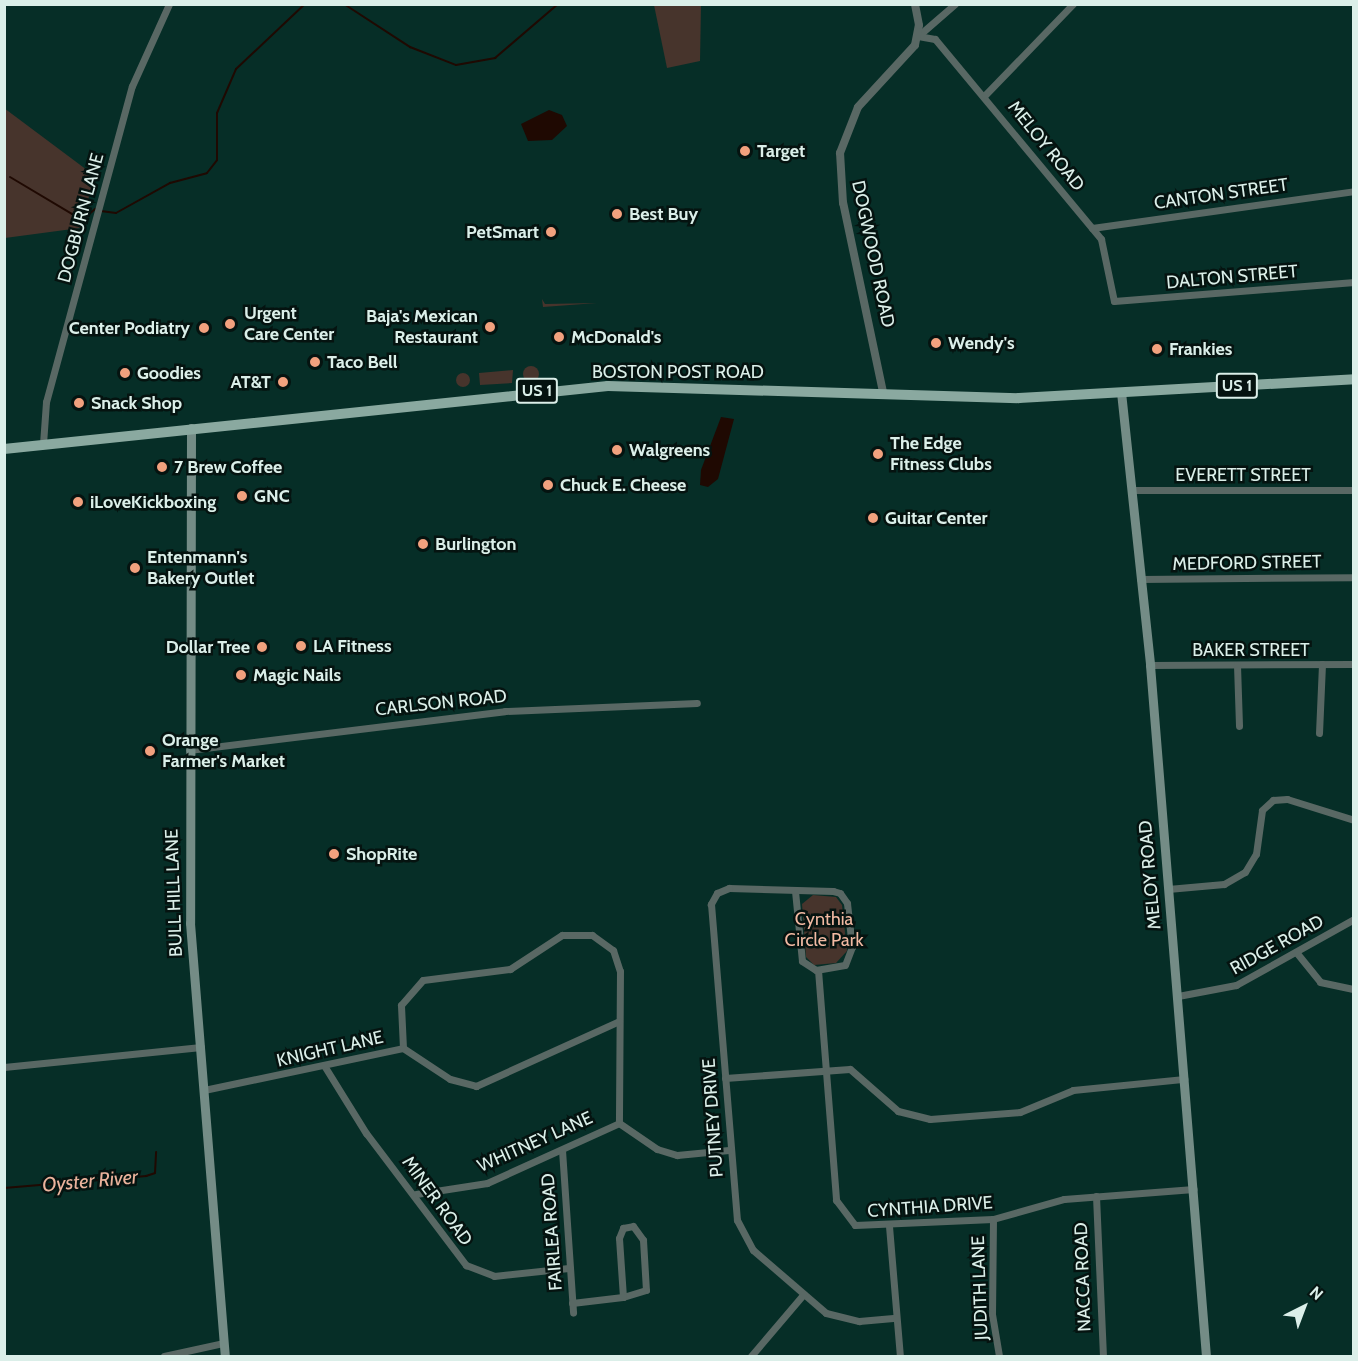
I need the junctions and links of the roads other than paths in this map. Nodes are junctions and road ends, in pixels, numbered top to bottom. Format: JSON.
{"nodes":[{"id":1,"x":169,"y":4,"type":"edge"},
{"id":2,"x":915,"y":4,"type":"edge"},
{"id":3,"x":955,"y":4,"type":"edge"},
{"id":4,"x":1073,"y":4,"type":"edge"},
{"id":5,"x":918,"y":36,"type":"junction"},
{"id":6,"x":985,"y":95,"type":"junction"},
{"id":7,"x":1353,"y":190,"type":"edge"},
{"id":8,"x":1092,"y":228,"type":"junction"},
{"id":9,"x":1353,"y":282,"type":"edge"},
{"id":10,"x":1114,"y":301,"type":"joint"},
{"id":11,"x":1353,"y":378,"type":"edge"},
{"id":12,"x":883,"y":392,"type":"junction"},
{"id":13,"x":1121,"y":392,"type":"junction"},
{"id":14,"x":191,"y":428,"type":"junction"},
{"id":15,"x":43,"y":444,"type":"junction"},
{"id":16,"x":4,"y":449,"type":"edge"},
{"id":17,"x":1132,"y":490,"type":"junction"},
{"id":18,"x":1353,"y":490,"type":"edge"},
{"id":19,"x":1353,"y":577,"type":"edge"},
{"id":20,"x":1140,"y":579,"type":"junction"},
{"id":21,"x":1322,"y":664,"type":"junction"},
{"id":22,"x":1353,"y":664,"type":"edge"},
{"id":23,"x":1150,"y":665,"type":"junction"},
{"id":24,"x":1237,"y":665,"type":"junction"},
{"id":25,"x":697,"y":703,"type":"dead end"},
{"id":26,"x":1239,"y":726,"type":"dead end"},
{"id":27,"x":1319,"y":733,"type":"dead end"},
{"id":28,"x":189,"y":750,"type":"junction"},
{"id":29,"x":1353,"y":820,"type":"edge"},
{"id":30,"x":1168,"y":890,"type":"junction"},
{"id":31,"x":795,"y":891,"type":"junction"},
{"id":32,"x":1353,"y":919,"type":"edge"},
{"id":33,"x":1296,"y":952,"type":"junction"},
{"id":34,"x":818,"y":970,"type":"junction"},
{"id":35,"x":1353,"y":988,"type":"edge"},
{"id":36,"x":1178,"y":996,"type":"junction"},
{"id":37,"x":619,"y":1022,"type":"junction"},
{"id":38,"x":201,"y":1047,"type":"junction"},
{"id":39,"x":404,"y":1048,"type":"junction"},
{"id":40,"x":4,"y":1067,"type":"edge"},
{"id":41,"x":326,"y":1067,"type":"junction"},
{"id":42,"x":824,"y":1071,"type":"junction"},
{"id":43,"x":725,"y":1078,"type":"junction"},
{"id":44,"x":1184,"y":1079,"type":"junction"},
{"id":45,"x":204,"y":1090,"type":"junction"},
{"id":46,"x":619,"y":1123,"type":"junction"},
{"id":47,"x":562,"y":1150,"type":"junction"},
{"id":48,"x":729,"y":1150,"type":"junction"},
{"id":49,"x":1194,"y":1188,"type":"junction"},
{"id":50,"x":416,"y":1194,"type":"junction"},
{"id":51,"x":1096,"y":1196,"type":"junction"},
{"id":52,"x":993,"y":1219,"type":"junction"},
{"id":53,"x":889,"y":1226,"type":"junction"},
{"id":54,"x":569,"y":1268,"type":"junction"},
{"id":55,"x":803,"y":1295,"type":"junction"},
{"id":56,"x":623,"y":1297,"type":"junction"},
{"id":57,"x":572,"y":1303,"type":"junction"},
{"id":58,"x":573,"y":1313,"type":"dead end"},
{"id":59,"x":896,"y":1318,"type":"junction"},
{"id":60,"x":224,"y":1343,"type":"junction"},
{"id":61,"x":164,"y":1356,"type":"edge"},
{"id":62,"x":225,"y":1356,"type":"edge"},
{"id":63,"x":751,"y":1356,"type":"edge"},
{"id":64,"x":900,"y":1356,"type":"edge"},
{"id":65,"x":999,"y":1356,"type":"edge"},
{"id":66,"x":1102,"y":1356,"type":"edge"},
{"id":67,"x":1206,"y":1356,"type":"edge"}],
"edges":[{"from":1,"to":15,"type":"street","name":"DOGBURN LANE"},
{"from":2,"to":5,"type":"street"},
{"from":3,"to":5,"type":"street"},
{"from":4,"to":6,"type":"street"},
{"from":5,"to":6,"type":"street","name":"MELOY ROAD"},
{"from":5,"to":12,"type":"street","name":"DOGWOOD ROAD"},
{"from":6,"to":8,"type":"street","name":"MELOY ROAD"},
{"from":7,"to":8,"type":"street","name":"CANTON STREET"},
{"from":8,"to":10,"type":"street","name":"MELOY ROAD"},
{"from":9,"to":10,"type":"street","name":"DALTON STREET"},
{"from":11,"to":13,"type":"main road","name":"BOSTON POST ROAD","number":"US 1"},
{"from":12,"to":13,"type":"main road","name":"BOSTON POST ROAD","number":"US 1"},
{"from":12,"to":14,"type":"main road","name":"BOSTON POST ROAD","number":"US 1"},
{"from":13,"to":17,"type":"main road","name":"MELOY ROAD"},
{"from":14,"to":15,"type":"main road","name":"BOSTON POST ROAD","number":"US 1"},
{"from":14,"to":28,"type":"main road","name":"BULL HILL LANE"},
{"from":15,"to":16,"type":"main road","name":"BOSTON POST ROAD","number":"US 1"},
{"from":17,"to":18,"type":"street","name":"EVERETT STREET"},
{"from":17,"to":20,"type":"main road","name":"MELOY ROAD"},
{"from":19,"to":20,"type":"street","name":"MEDFORD STREET"},
{"from":20,"to":23,"type":"main road","name":"MELOY ROAD"},
{"from":21,"to":22,"type":"street","name":"BAKER STREET"},
{"from":21,"to":24,"type":"street","name":"BAKER STREET"},
{"from":21,"to":27,"type":"street"},
{"from":23,"to":24,"type":"street","name":"BAKER STREET"},
{"from":23,"to":30,"type":"main road","name":"MELOY ROAD"},
{"from":24,"to":26,"type":"street"},
{"from":25,"to":28,"type":"street","name":"CARLSON ROAD"},
{"from":28,"to":38,"type":"main road","name":"BULL HILL LANE"},
{"from":29,"to":30,"type":"street"},
{"from":30,"to":36,"type":"main road","name":"MELOY ROAD"},
{"from":31,"to":34,"type":"street"},
{"from":31,"to":34,"type":"street"},
{"from":31,"to":43,"type":"street","name":"PUTNEY DRIVE"},
{"from":32,"to":33,"type":"street","name":"RIDGE ROAD"},
{"from":33,"to":35,"type":"street"},
{"from":33,"to":36,"type":"street","name":"RIDGE ROAD"},
{"from":34,"to":42,"type":"street","name":"CYNTHIA DRIVE"},
{"from":36,"to":44,"type":"main road","name":"MELOY ROAD"},
{"from":37,"to":39,"type":"street","name":"KNIGHT LANE"},
{"from":37,"to":39,"type":"street"},
{"from":37,"to":46,"type":"street"},
{"from":38,"to":40,"type":"street"},
{"from":38,"to":45,"type":"main road","name":"BULL HILL LANE"},
{"from":39,"to":41,"type":"street","name":"KNIGHT LANE"},
{"from":41,"to":45,"type":"street","name":"KNIGHT LANE"},
{"from":41,"to":50,"type":"street","name":"MINER ROAD"},
{"from":42,"to":43,"type":"street"},
{"from":42,"to":44,"type":"street"},
{"from":42,"to":53,"type":"street","name":"CYNTHIA DRIVE"},
{"from":43,"to":48,"type":"street","name":"PUTNEY DRIVE"},
{"from":44,"to":49,"type":"main road","name":"MELOY ROAD"},
{"from":45,"to":60,"type":"main road","name":"BULL HILL LANE"},
{"from":46,"to":47,"type":"street","name":"WHITNEY LANE"},
{"from":46,"to":48,"type":"street","name":"WHITNEY LANE"},
{"from":47,"to":50,"type":"street","name":"WHITNEY LANE"},
{"from":47,"to":54,"type":"street","name":"FAIRLEA ROAD"},
{"from":48,"to":55,"type":"street","name":"PUTNEY DRIVE"},
{"from":49,"to":51,"type":"street","name":"CYNTHIA DRIVE"},
{"from":49,"to":67,"type":"main road","name":"MELOY ROAD"},
{"from":50,"to":54,"type":"street","name":"MINER ROAD"},
{"from":51,"to":52,"type":"street","name":"CYNTHIA DRIVE"},
{"from":51,"to":66,"type":"street","name":"NACCA ROAD"},
{"from":52,"to":53,"type":"street","name":"CYNTHIA DRIVE"},
{"from":52,"to":65,"type":"street","name":"JUDITH LANE"},
{"from":53,"to":59,"type":"street"},
{"from":54,"to":57,"type":"street","name":"FAIRLEA ROAD"},
{"from":55,"to":59,"type":"street","name":"PUTNEY DRIVE"},
{"from":55,"to":63,"type":"street"},
{"from":56,"to":56,"type":"street"},
{"from":56,"to":57,"type":"street"},
{"from":57,"to":58,"type":"street","name":"FAIRLEA ROAD"},
{"from":59,"to":64,"type":"street"},
{"from":60,"to":61,"type":"street"},
{"from":60,"to":62,"type":"main road","name":"BULL HILL LANE"}]}
